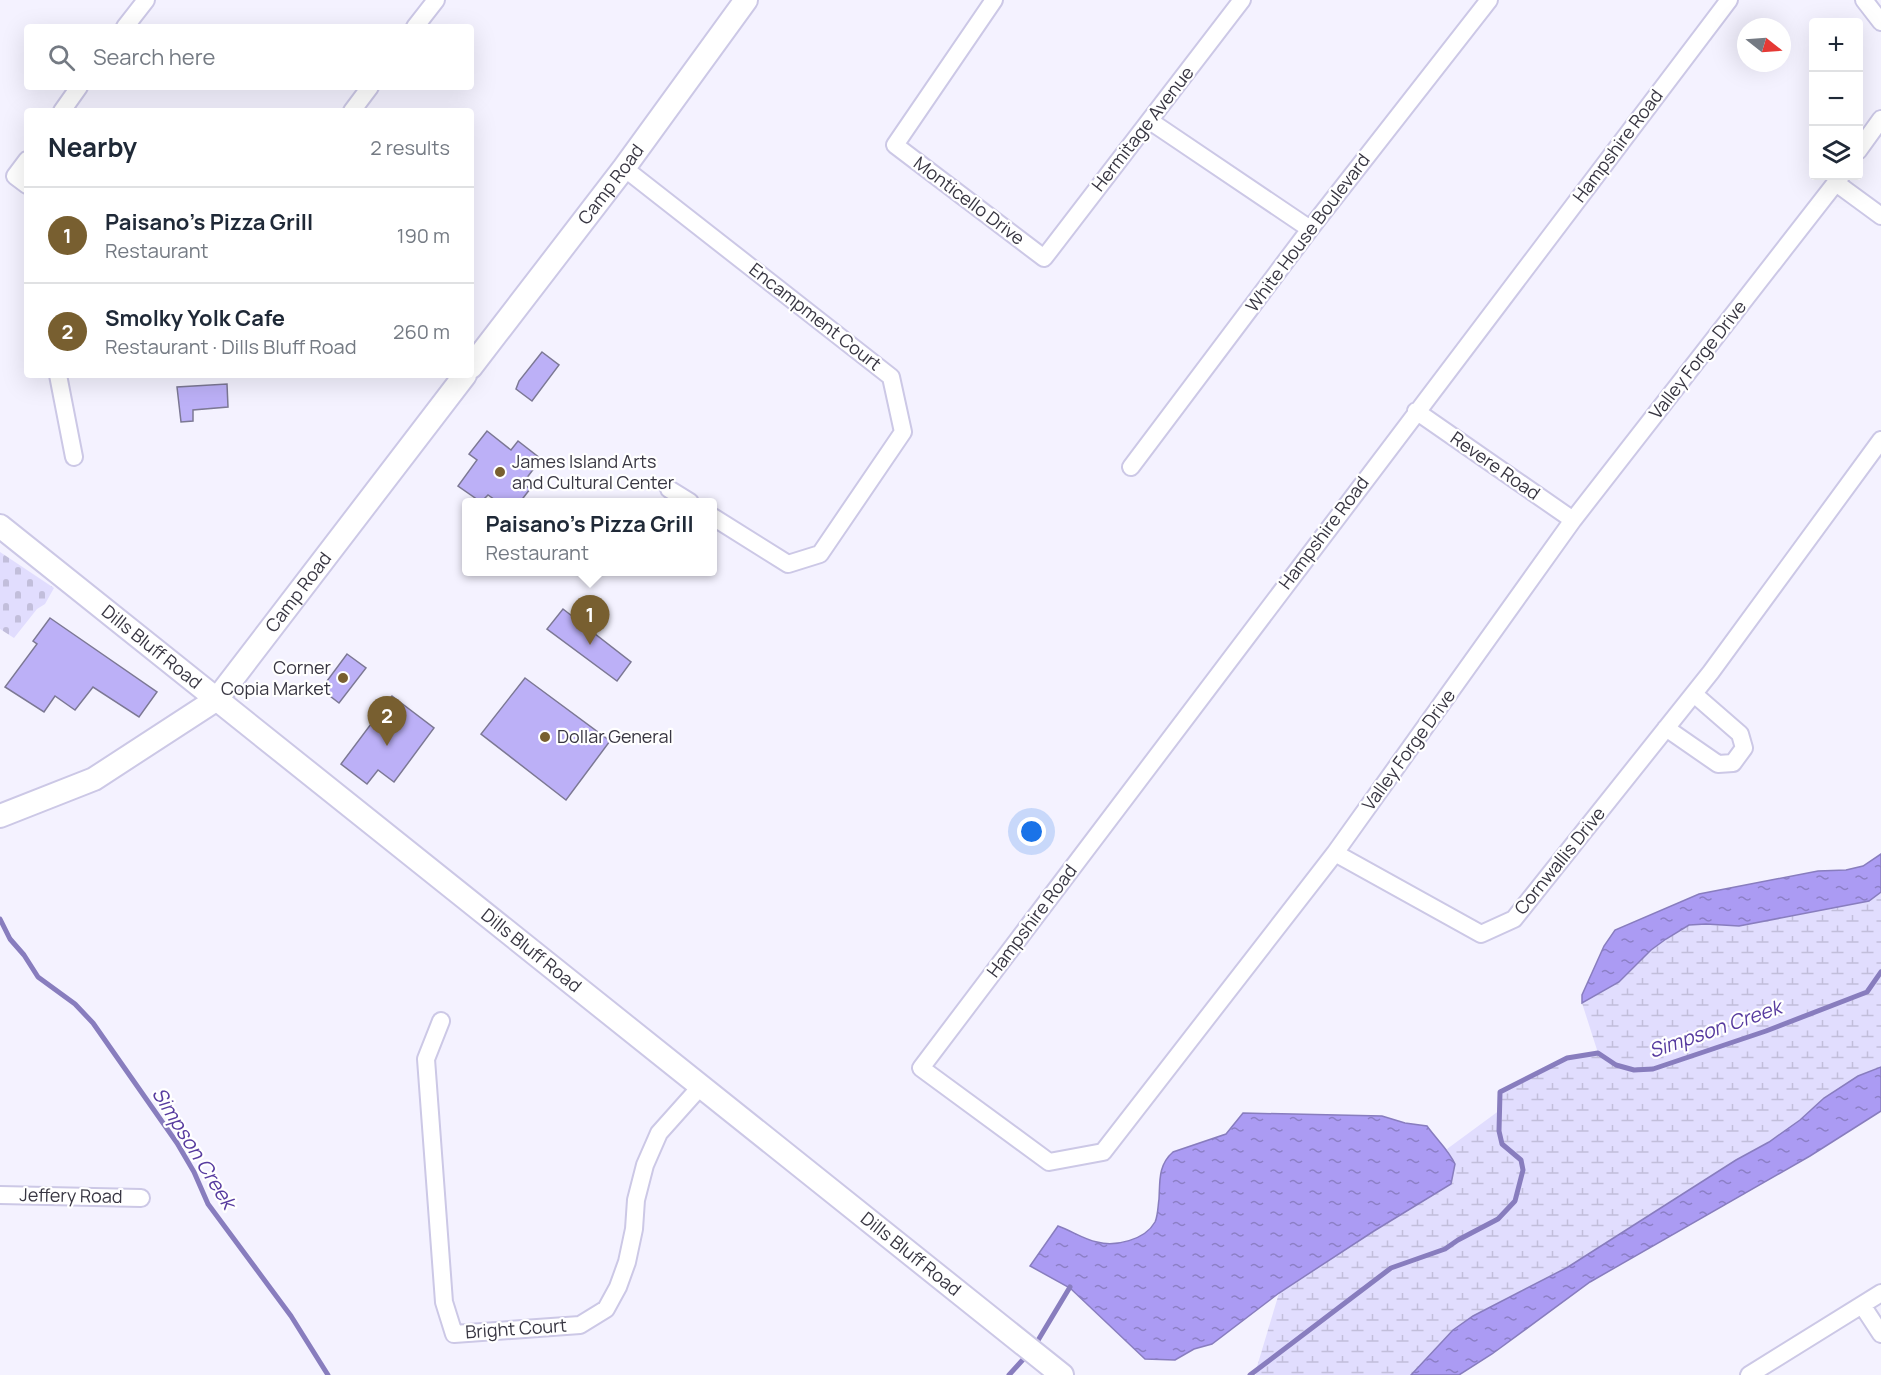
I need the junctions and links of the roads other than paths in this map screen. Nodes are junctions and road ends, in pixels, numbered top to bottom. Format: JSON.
{"nodes":[{"id":1,"x":146,"y":0,"type":"edge"},
{"id":2,"x":436,"y":0,"type":"edge"},
{"id":3,"x":746,"y":0,"type":"edge"},
{"id":4,"x":993,"y":0,"type":"edge"},
{"id":5,"x":1242,"y":0,"type":"edge"},
{"id":6,"x":1489,"y":0,"type":"edge"},
{"id":7,"x":1729,"y":0,"type":"edge"},
{"id":8,"x":1864,"y":0,"type":"edge"},
{"id":9,"x":1881,"y":22,"type":"edge"},
{"id":10,"x":127,"y":24,"type":"edge"},
{"id":11,"x":417,"y":24,"type":"edge"},
{"id":12,"x":77,"y":90,"type":"edge"},
{"id":13,"x":368,"y":90,"type":"edge"},
{"id":14,"x":64,"y":108,"type":"edge"},
{"id":15,"x":354,"y":108,"type":"edge"},
{"id":16,"x":1881,"y":119,"type":"edge"},
{"id":17,"x":1150,"y":121,"type":"junction"},
{"id":18,"x":1863,"y":144,"type":"edge"},
{"id":19,"x":624,"y":168,"type":"junction"},
{"id":20,"x":1837,"y":180,"type":"edge"},
{"id":21,"x":1839,"y":180,"type":"edge"},
{"id":22,"x":1881,"y":216,"type":"edge"},
{"id":23,"x":1310,"y":229,"type":"junction"},
{"id":24,"x":1044,"y":258,"type":"joint"},
{"id":25,"x":474,"y":363,"type":"edge"},
{"id":26,"x":59,"y":378,"type":"edge"},
{"id":27,"x":463,"y":378,"type":"edge"},
{"id":28,"x":1416,"y":411,"type":"junction"},
{"id":29,"x":1880,"y":443,"type":"edge"},
{"id":30,"x":74,"y":457,"type":"dead end"},
{"id":31,"x":1131,"y":467,"type":"dead end"},
{"id":32,"x":669,"y":489,"type":"dead end"},
{"id":33,"x":684,"y":498,"type":"edge"},
{"id":34,"x":717,"y":520,"type":"edge"},
{"id":35,"x":1573,"y":520,"type":"junction"},
{"id":36,"x":0,"y":526,"type":"edge"},
{"id":37,"x":1694,"y":694,"type":"junction"},
{"id":38,"x":217,"y":699,"type":"junction"},
{"id":39,"x":1666,"y":728,"type":"junction"},
{"id":40,"x":0,"y":816,"type":"edge"},
{"id":41,"x":1335,"y":853,"type":"junction"},
{"id":42,"x":441,"y":1021,"type":"dead end"},
{"id":43,"x":921,"y":1068,"type":"joint"},
{"id":44,"x":701,"y":1086,"type":"junction"},
{"id":45,"x":0,"y":1195,"type":"edge"},
{"id":46,"x":141,"y":1198,"type":"dead end"},
{"id":47,"x":1881,"y":1293,"type":"edge"},
{"id":48,"x":1862,"y":1305,"type":"junction"},
{"id":49,"x":1881,"y":1334,"type":"edge"},
{"id":50,"x":1062,"y":1375,"type":"edge"},
{"id":51,"x":1749,"y":1375,"type":"edge"}],
"edges":[{"from":1,"to":10,"type":"street"},
{"from":2,"to":11,"type":"street"},
{"from":3,"to":19,"type":"street","name":"Camp Road"},
{"from":4,"to":24,"type":"street","name":"Monticello Drive"},
{"from":5,"to":17,"type":"street","name":"Hermitage Avenue"},
{"from":6,"to":23,"type":"street","name":"White House Boulevard"},
{"from":7,"to":28,"type":"street","name":"Hampshire Road"},
{"from":8,"to":9,"type":"street"},
{"from":12,"to":14,"type":"street"},
{"from":13,"to":15,"type":"street"},
{"from":16,"to":18,"type":"street"},
{"from":17,"to":23,"type":"street"},
{"from":17,"to":24,"type":"street","name":"Hermitage Avenue"},
{"from":19,"to":25,"type":"street","name":"Camp Road"},
{"from":19,"to":34,"type":"street","name":"Encampment Court"},
{"from":20,"to":35,"type":"street","name":"Valley Forge Drive"},
{"from":21,"to":22,"type":"street"},
{"from":23,"to":31,"type":"street","name":"White House Boulevard"},
{"from":26,"to":30,"type":"street"},
{"from":27,"to":38,"type":"street","name":"Camp Road"},
{"from":28,"to":35,"type":"street","name":"Revere Road"},
{"from":28,"to":43,"type":"street","name":"Hampshire Road"},
{"from":29,"to":37,"type":"street","name":"Cornwallis Drive"},
{"from":32,"to":33,"type":"street"},
{"from":35,"to":41,"type":"street","name":"Valley Forge Drive"},
{"from":36,"to":38,"type":"street","name":"Dills Bluff Road"},
{"from":37,"to":39,"type":"street","name":"Cornwallis Drive"},
{"from":37,"to":39,"type":"street"},
{"from":38,"to":40,"type":"street","name":"Camp Road"},
{"from":38,"to":44,"type":"street","name":"Dills Bluff Road"},
{"from":39,"to":41,"type":"street","name":"Cornwallis Drive"},
{"from":41,"to":43,"type":"street","name":"Valley Forge Drive"},
{"from":42,"to":44,"type":"street","name":"Bright Court"},
{"from":44,"to":50,"type":"street","name":"Dills Bluff Road"},
{"from":45,"to":46,"type":"street","name":"Jeffery Road"},
{"from":47,"to":48,"type":"street"},
{"from":48,"to":49,"type":"street"},
{"from":48,"to":51,"type":"street"}]}
